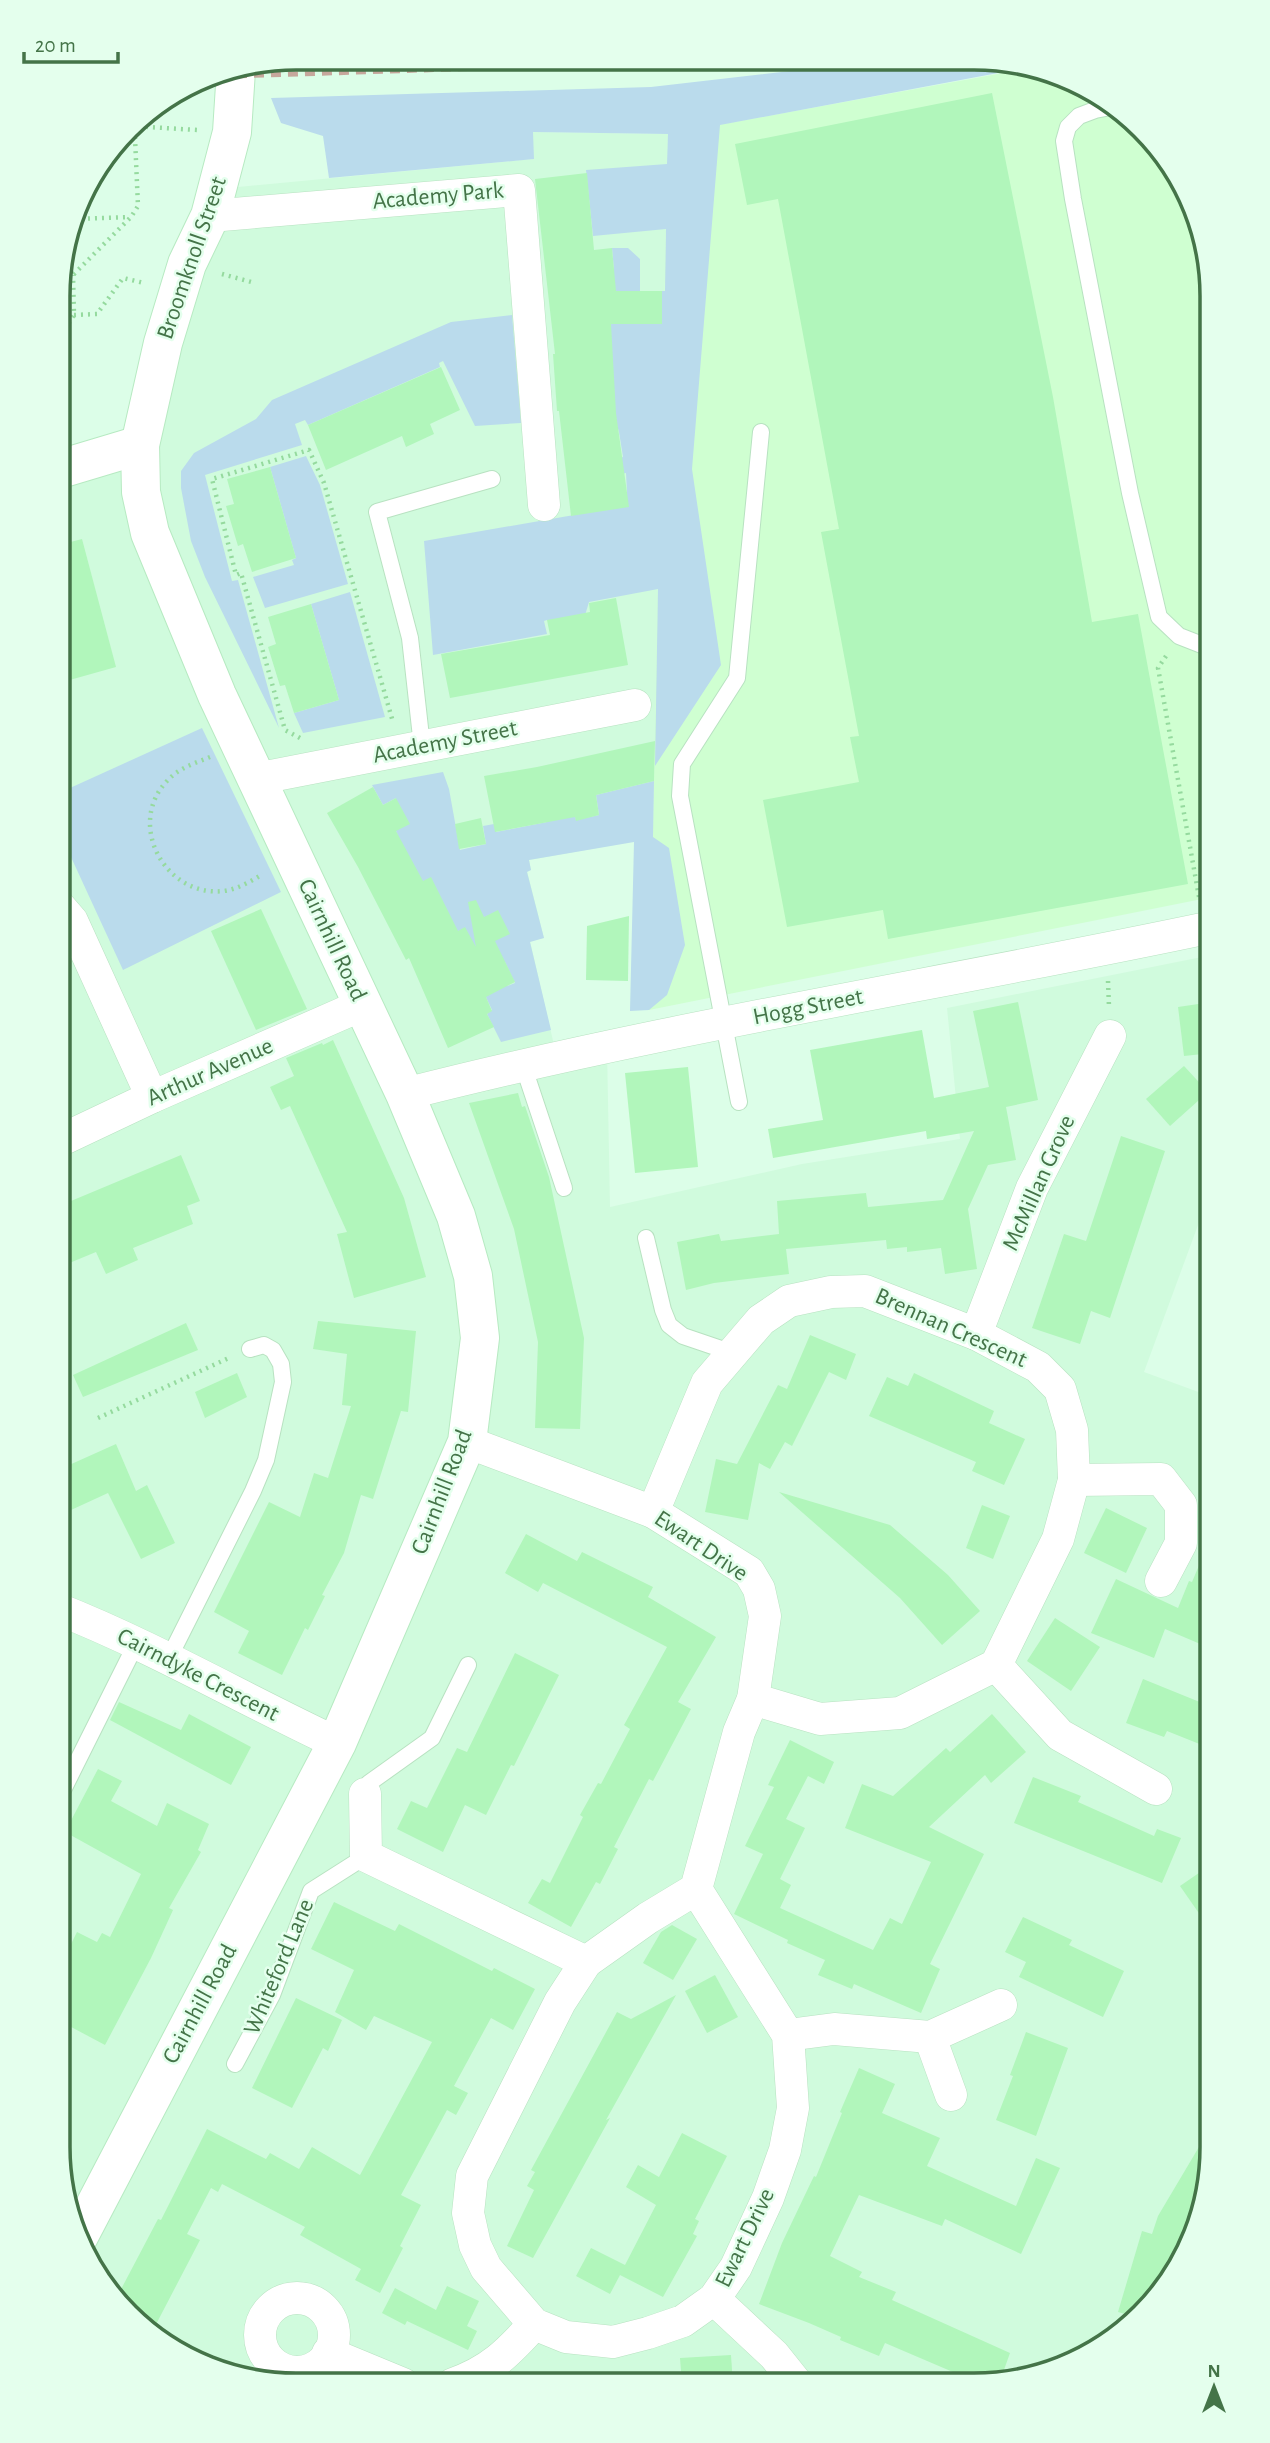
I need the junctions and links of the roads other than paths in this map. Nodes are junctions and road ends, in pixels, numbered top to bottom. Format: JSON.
{"nodes":[{"id":1,"x":235,"y":79,"type":"edge"},
{"id":2,"x":1101,"y":109,"type":"edge"},
{"id":3,"x":210,"y":216,"type":"junction"},
{"id":4,"x":761,"y":432,"type":"dead end"},
{"id":5,"x":140,"y":445,"type":"junction"},
{"id":6,"x":70,"y":466,"type":"edge"},
{"id":7,"x":492,"y":479,"type":"dead end"},
{"id":8,"x":544,"y":505,"type":"dead end"},
{"id":9,"x":1200,"y":644,"type":"edge"},
{"id":10,"x":635,"y":705,"type":"dead end"},
{"id":11,"x":412,"y":748,"type":"junction"},
{"id":12,"x":248,"y":762,"type":"junction"},
{"id":13,"x":70,"y":919,"type":"edge"},
{"id":14,"x":1200,"y":930,"type":"edge"},
{"id":15,"x":362,"y":1005,"type":"junction"},
{"id":16,"x":724,"y":1023,"type":"junction"},
{"id":17,"x":1110,"y":1036,"type":"road end"},
{"id":18,"x":523,"y":1065,"type":"junction"},
{"id":19,"x":405,"y":1094,"type":"junction"},
{"id":20,"x":152,"y":1097,"type":"junction"},
{"id":21,"x":739,"y":1102,"type":"dead end"},
{"id":22,"x":70,"y":1136,"type":"edge"},
{"id":23,"x":564,"y":1188,"type":"dead end"},
{"id":24,"x":646,"y":1238,"type":"dead end"},
{"id":25,"x":976,"y":1334,"type":"junction"},
{"id":26,"x":250,"y":1349,"type":"road end"},
{"id":27,"x":733,"y":1353,"type":"junction"},
{"id":28,"x":467,"y":1442,"type":"junction"},
{"id":29,"x":1074,"y":1480,"type":"junction"},
{"id":30,"x":653,"y":1512,"type":"junction"},
{"id":31,"x":1161,"y":1581,"type":"dead end"},
{"id":32,"x":70,"y":1614,"type":"edge"},
{"id":33,"x":136,"y":1644,"type":"junction"},
{"id":34,"x":169,"y":1658,"type":"junction"},
{"id":35,"x":468,"y":1665,"type":"dead end"},
{"id":36,"x":996,"y":1665,"type":"junction"},
{"id":37,"x":753,"y":1699,"type":"junction"},
{"id":38,"x":337,"y":1743,"type":"junction"},
{"id":39,"x":70,"y":1776,"type":"edge"},
{"id":40,"x":1156,"y":1789,"type":"dead end"},
{"id":41,"x":365,"y":1794,"type":"joint"},
{"id":42,"x":366,"y":1856,"type":"junction"},
{"id":43,"x":696,"y":1889,"type":"junction"},
{"id":44,"x":586,"y":1962,"type":"junction"},
{"id":45,"x":1001,"y":2005,"type":"dead end"},
{"id":46,"x":788,"y":2035,"type":"junction"},
{"id":47,"x":930,"y":2037,"type":"junction"},
{"id":48,"x":235,"y":2064,"type":"dead end"},
{"id":49,"x":951,"y":2095,"type":"dead end"},
{"id":50,"x":84,"y":2226,"type":"edge"},
{"id":51,"x":714,"y":2299,"type":"junction"},
{"id":52,"x":534,"y":2324,"type":"junction"},
{"id":53,"x":328,"y":2353,"type":"dead end"},
{"id":54,"x":376,"y":2373,"type":"edge"},
{"id":55,"x":480,"y":2373,"type":"edge"},
{"id":56,"x":788,"y":2373,"type":"edge"}],
"edges":[{"from":1,"to":3,"type":"main road","name":"Broomknoll Street"},
{"from":2,"to":9,"type":"lane"},
{"from":3,"to":5,"type":"main road","name":"Broomknoll Street"},
{"from":3,"to":8,"type":"street","name":"Academy Park"},
{"from":4,"to":16,"type":"lane"},
{"from":5,"to":6,"type":"main road"},
{"from":5,"to":12,"type":"main road","name":"Cairnhill Road"},
{"from":7,"to":11,"type":"lane"},
{"from":10,"to":11,"type":"street","name":"Academy Street"},
{"from":11,"to":12,"type":"street","name":"Academy Street"},
{"from":12,"to":15,"type":"main road","name":"Cairnhill Road"},
{"from":13,"to":20,"type":"street"},
{"from":14,"to":16,"type":"street","name":"Hogg Street"},
{"from":15,"to":19,"type":"main road","name":"Cairnhill Road"},
{"from":15,"to":20,"type":"street","name":"Arthur Avenue"},
{"from":16,"to":18,"type":"street","name":"Hogg Street"},
{"from":16,"to":21,"type":"lane"},
{"from":17,"to":25,"type":"street","name":"McMillan Grove"},
{"from":18,"to":19,"type":"street","name":"Hogg Street"},
{"from":18,"to":23,"type":"lane"},
{"from":19,"to":28,"type":"main road","name":"Cairnhill Road"},
{"from":20,"to":22,"type":"street","name":"Arthur Avenue"},
{"from":24,"to":27,"type":"lane"},
{"from":25,"to":27,"type":"street","name":"Brennan Crescent"},
{"from":25,"to":29,"type":"street","name":"Brennan Crescent"},
{"from":26,"to":34,"type":"lane"},
{"from":27,"to":30,"type":"street","name":"Brennan Crescent"},
{"from":28,"to":30,"type":"street","name":"Ewart Drive"},
{"from":28,"to":38,"type":"main road","name":"Cairnhill Road"},
{"from":29,"to":31,"type":"street"},
{"from":29,"to":36,"type":"street","name":"Brennan Crescent"},
{"from":30,"to":37,"type":"street","name":"Ewart Drive"},
{"from":32,"to":33,"type":"street","name":"Cairndyke Crescent"},
{"from":33,"to":34,"type":"street","name":"Cairndyke Crescent"},
{"from":33,"to":39,"type":"lane"},
{"from":34,"to":38,"type":"street","name":"Cairndyke Crescent"},
{"from":35,"to":41,"type":"lane"},
{"from":36,"to":37,"type":"street"},
{"from":36,"to":40,"type":"street"},
{"from":37,"to":43,"type":"street","name":"Ewart Drive"},
{"from":38,"to":50,"type":"main road","name":"Cairnhill Road"},
{"from":41,"to":42,"type":"street"},
{"from":42,"to":44,"type":"street"},
{"from":42,"to":48,"type":"lane","name":"Whiteford Lane"},
{"from":43,"to":44,"type":"street","name":"Ewart Drive"},
{"from":43,"to":46,"type":"street","name":"Ewart Drive"},
{"from":44,"to":52,"type":"street","name":"Ewart Drive"},
{"from":45,"to":47,"type":"street"},
{"from":46,"to":47,"type":"street"},
{"from":46,"to":51,"type":"street","name":"Ewart Drive"},
{"from":47,"to":49,"type":"street"},
{"from":51,"to":52,"type":"street","name":"Ewart Drive"},
{"from":51,"to":56,"type":"street"},
{"from":52,"to":55,"type":"street"},
{"from":53,"to":54,"type":"street"}]}
